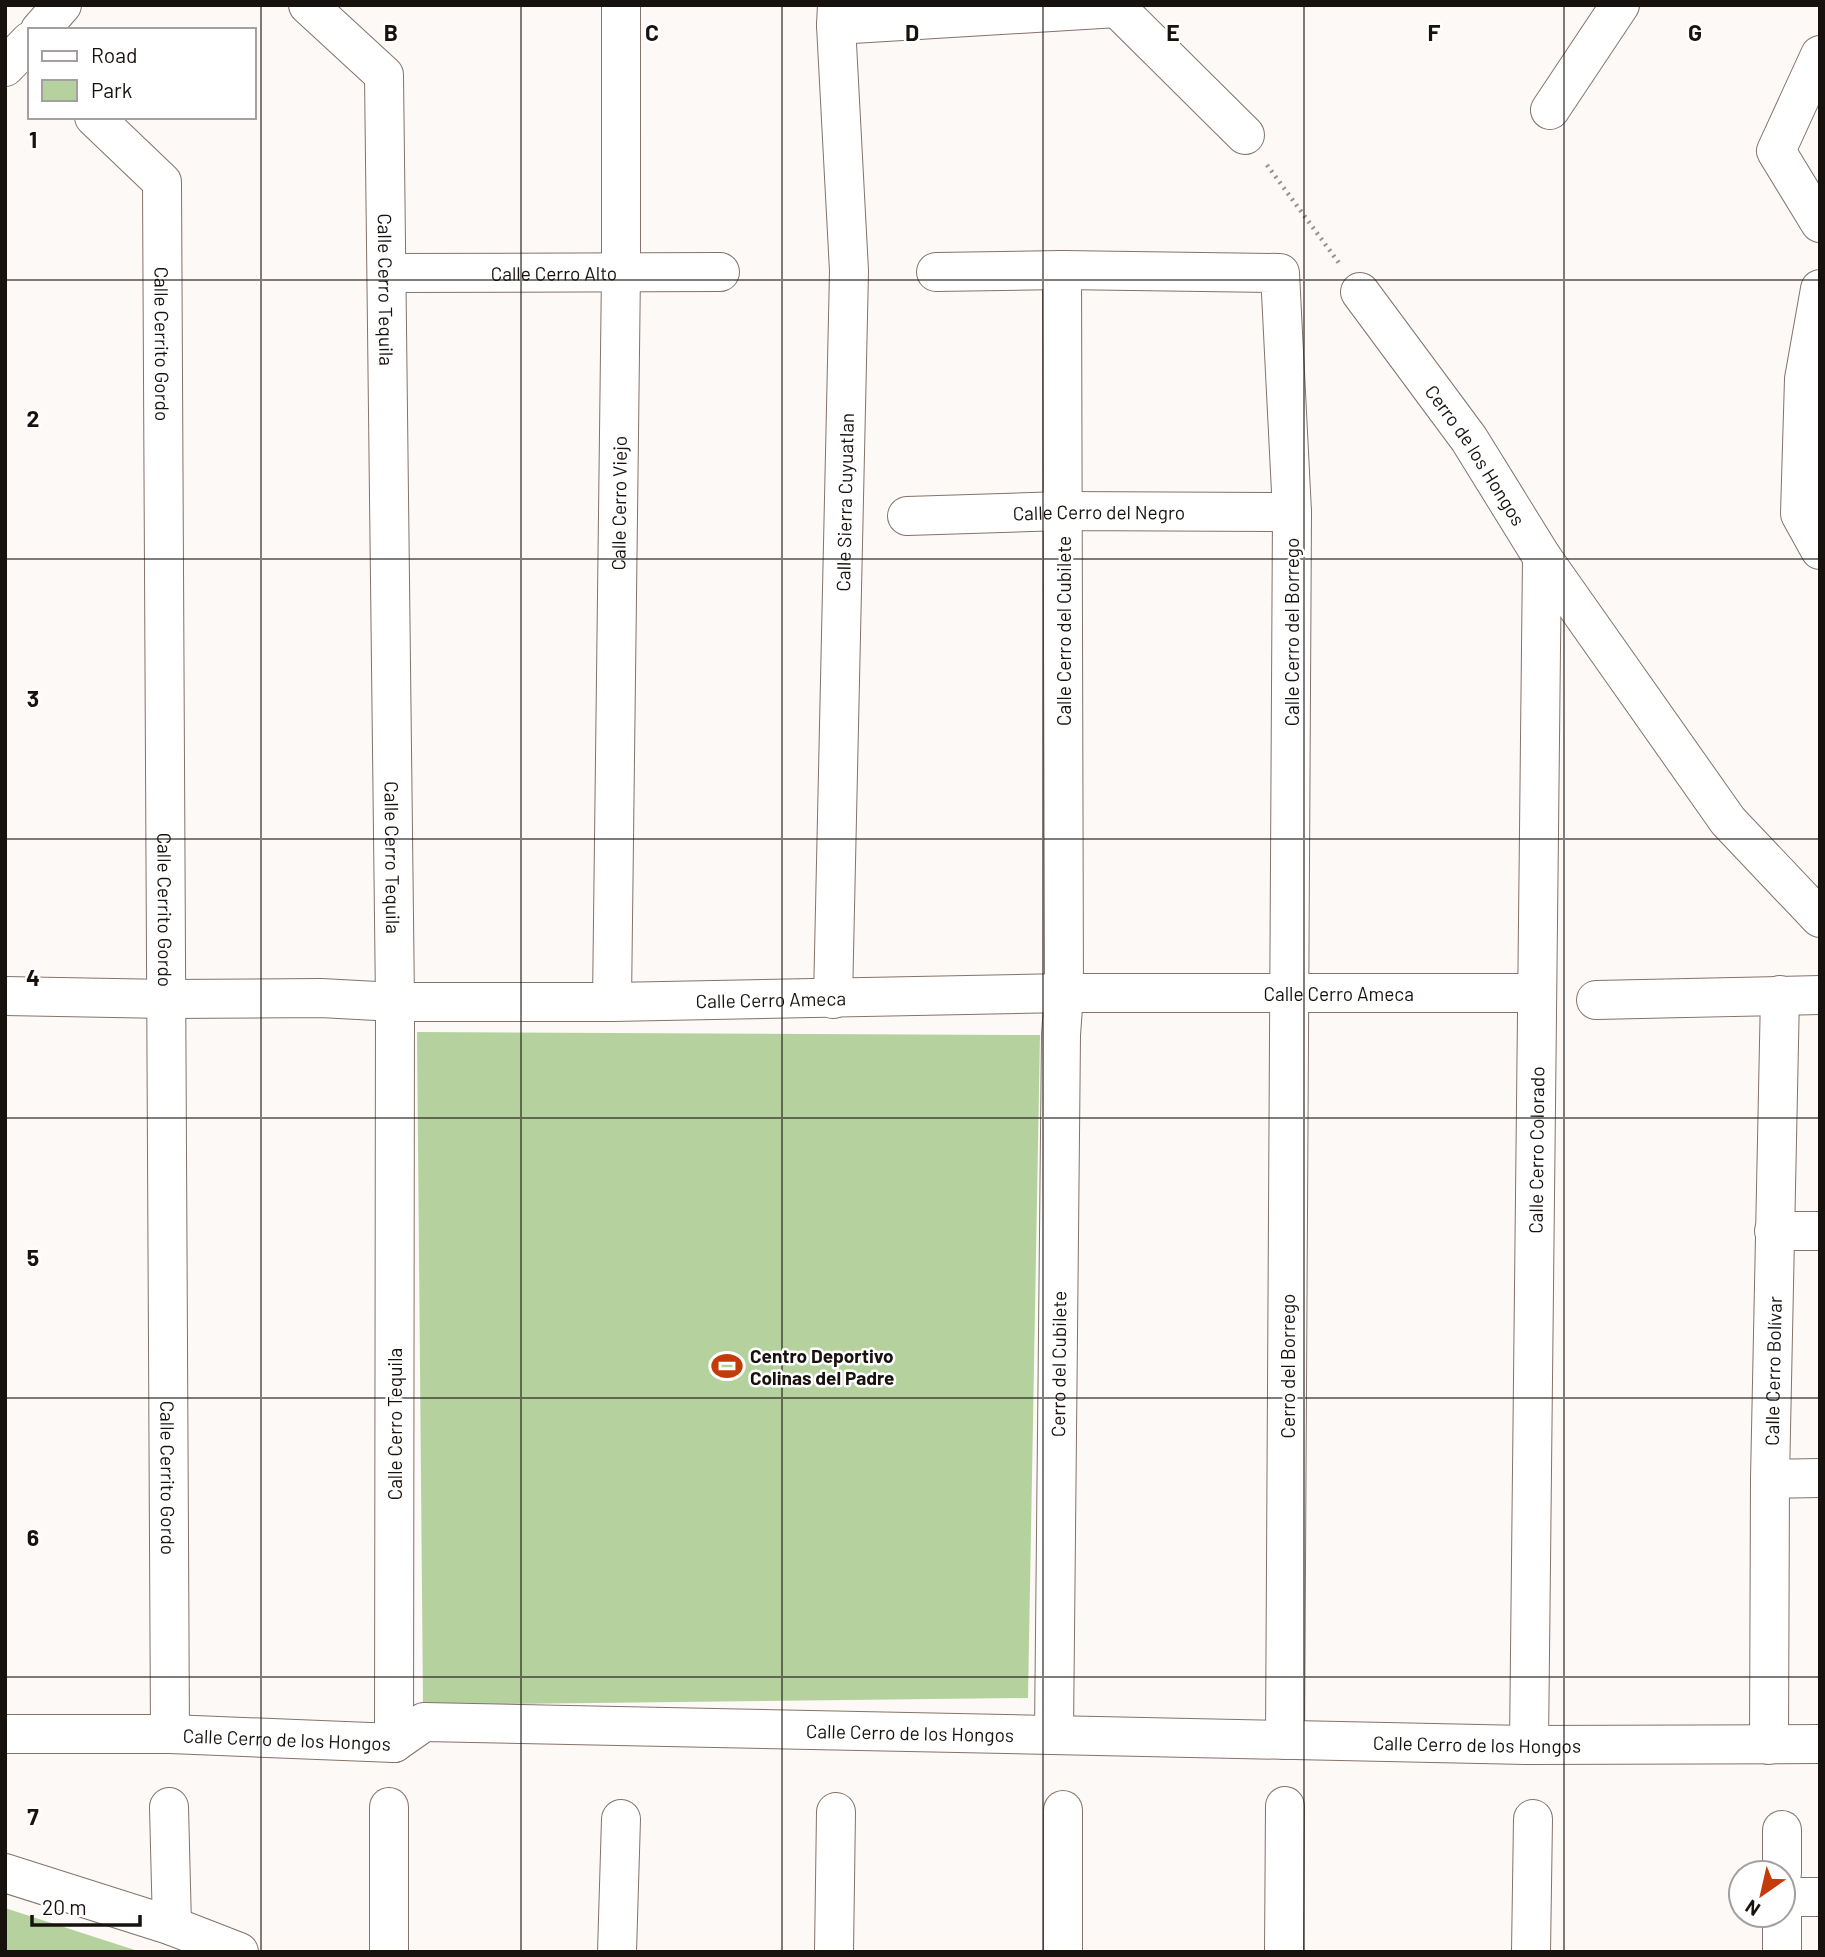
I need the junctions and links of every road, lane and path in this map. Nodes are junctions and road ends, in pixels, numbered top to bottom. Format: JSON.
{"nodes":[{"id":1,"x":62,"y":5,"type":"edge"},
{"id":2,"x":308,"y":5,"type":"edge"},
{"id":3,"x":621,"y":5,"type":"edge"},
{"id":4,"x":1620,"y":5,"type":"edge"},
{"id":5,"x":1115,"y":7,"type":"edge"},
{"id":6,"x":836,"y":15,"type":"edge"},
{"id":7,"x":42,"y":28,"type":"edge"},
{"id":8,"x":1820,"y":55,"type":"edge"},
{"id":9,"x":1550,"y":110,"type":"dead end"},
{"id":10,"x":96,"y":119,"type":"edge"},
{"id":11,"x":1245,"y":135,"type":"joint"},
{"id":12,"x":1820,"y":223,"type":"edge"},
{"id":13,"x":1062,"y":270,"type":"junction"},
{"id":14,"x":621,"y":271,"type":"junction"},
{"id":15,"x":720,"y":272,"type":"dead end"},
{"id":16,"x":936,"y":272,"type":"dead end"},
{"id":17,"x":388,"y":273,"type":"junction"},
{"id":18,"x":1820,"y":289,"type":"edge"},
{"id":19,"x":1360,"y":292,"type":"joint"},
{"id":20,"x":1062,"y":511,"type":"junction"},
{"id":21,"x":1292,"y":512,"type":"junction"},
{"id":22,"x":907,"y":516,"type":"dead end"},
{"id":23,"x":1820,"y":550,"type":"edge"},
{"id":24,"x":1542,"y":557,"type":"junction"},
{"id":25,"x":1820,"y":918,"type":"edge"},
{"id":26,"x":1289,"y":992,"type":"junction"},
{"id":27,"x":1063,"y":993,"type":"junction"},
{"id":28,"x":1536,"y":993,"type":"junction"},
{"id":29,"x":1780,"y":995,"type":"junction"},
{"id":30,"x":1820,"y":995,"type":"edge"},
{"id":31,"x":5,"y":996,"type":"edge"},
{"id":32,"x":167,"y":999,"type":"junction"},
{"id":33,"x":834,"y":999,"type":"junction"},
{"id":34,"x":1596,"y":1000,"type":"dead end"},
{"id":35,"x":395,"y":1002,"type":"junction"},
{"id":36,"x":612,"y":1002,"type":"junction"},
{"id":37,"x":1774,"y":1231,"type":"junction"},
{"id":38,"x":1820,"y":1231,"type":"edge"},
{"id":39,"x":1820,"y":1478,"type":"edge"},
{"id":40,"x":1770,"y":1479,"type":"junction"},
{"id":41,"x":1054,"y":1733,"type":"junction"},
{"id":42,"x":5,"y":1734,"type":"edge"},
{"id":43,"x":170,"y":1734,"type":"junction"},
{"id":44,"x":1285,"y":1740,"type":"junction"},
{"id":45,"x":394,"y":1743,"type":"junction"},
{"id":46,"x":1820,"y":1744,"type":"edge"},
{"id":47,"x":1529,"y":1745,"type":"junction"},
{"id":48,"x":1769,"y":1745,"type":"junction"},
{"id":49,"x":1286,"y":1806,"type":"dead end"},
{"id":50,"x":169,"y":1807,"type":"dead end"},
{"id":51,"x":389,"y":1807,"type":"dead end"},
{"id":52,"x":1063,"y":1810,"type":"dead end"},
{"id":53,"x":836,"y":1812,"type":"dead end"},
{"id":54,"x":621,"y":1819,"type":"dead end"},
{"id":55,"x":1533,"y":1819,"type":"dead end"},
{"id":56,"x":1782,"y":1830,"type":"dead end"},
{"id":57,"x":1782,"y":1859,"type":"edge"},
{"id":58,"x":5,"y":1873,"type":"edge"},
{"id":59,"x":1797,"y":1897,"type":"edge"},
{"id":60,"x":1820,"y":1897,"type":"edge"},
{"id":61,"x":172,"y":1926,"type":"junction"},
{"id":62,"x":1782,"y":1929,"type":"edge"},
{"id":63,"x":239,"y":1952,"type":"edge"},
{"id":64,"x":389,"y":1952,"type":"edge"},
{"id":65,"x":617,"y":1952,"type":"edge"},
{"id":66,"x":834,"y":1952,"type":"edge"},
{"id":67,"x":1063,"y":1952,"type":"edge"},
{"id":68,"x":1284,"y":1952,"type":"edge"},
{"id":69,"x":1531,"y":1952,"type":"edge"},
{"id":70,"x":1782,"y":1952,"type":"edge"}],
"edges":[{"from":1,"to":7,"type":"street"},
{"from":2,"to":17,"type":"street","name":"Calle Cerro Tequila"},
{"from":3,"to":14,"type":"street","name":"Calle Cerro Viejo"},
{"from":4,"to":9,"type":"street"},
{"from":5,"to":6,"type":"street"},
{"from":5,"to":11,"type":"street"},
{"from":6,"to":33,"type":"street","name":"Calle Sierra Cuyuatlan"},
{"from":8,"to":12,"type":"street"},
{"from":10,"to":32,"type":"street","name":"Calle Cerrito Gordo"},
{"from":11,"to":19,"type":"path"},
{"from":13,"to":16,"type":"street"},
{"from":13,"to":20,"type":"street","name":"Calle Cerro del Cubilete"},
{"from":13,"to":21,"type":"street","name":"Calle Cerro del Borrego"},
{"from":14,"to":15,"type":"street","name":"Calle Cerro Alto"},
{"from":14,"to":17,"type":"street","name":"Calle Cerro Alto"},
{"from":14,"to":36,"type":"street","name":"Calle Cerro Viejo"},
{"from":17,"to":35,"type":"street","name":"Calle Cerro Tequila"},
{"from":18,"to":23,"type":"street"},
{"from":19,"to":24,"type":"street","name":"Cerro de los Hongos"},
{"from":20,"to":21,"type":"street","name":"Calle Cerro del Negro"},
{"from":20,"to":22,"type":"street","name":"Calle Cerro del Negro"},
{"from":20,"to":27,"type":"street","name":"Calle Cerro del Cubilete"},
{"from":21,"to":26,"type":"street","name":"Calle Cerro del Borrego"},
{"from":24,"to":25,"type":"street","name":"Cerro de los Hongos"},
{"from":24,"to":28,"type":"street","name":"Calle Cerro Colorado"},
{"from":26,"to":27,"type":"street","name":"Calle Cerro Ameca"},
{"from":26,"to":28,"type":"street","name":"Calle Cerro Ameca"},
{"from":26,"to":44,"type":"street","name":"Cerro del Borrego"},
{"from":27,"to":33,"type":"street","name":"Calle Cerro Ameca"},
{"from":27,"to":41,"type":"street","name":"Cerro del Cubilete"},
{"from":28,"to":47,"type":"street","name":"Calle Cerro Colorado"},
{"from":29,"to":30,"type":"street"},
{"from":29,"to":34,"type":"street"},
{"from":29,"to":37,"type":"street","name":"Calle Cerro Bolívar"},
{"from":31,"to":32,"type":"street","name":"Calle Cerro Ameca"},
{"from":32,"to":35,"type":"street","name":"Calle Cerro Ameca"},
{"from":32,"to":43,"type":"street","name":"Calle Cerrito Gordo"},
{"from":33,"to":36,"type":"street","name":"Calle Cerro Ameca"},
{"from":35,"to":36,"type":"street","name":"Calle Cerro Ameca"},
{"from":35,"to":45,"type":"street","name":"Calle Cerro Tequila"},
{"from":37,"to":38,"type":"street"},
{"from":37,"to":40,"type":"street","name":"Calle Cerro Bolívar"},
{"from":39,"to":40,"type":"street"},
{"from":40,"to":48,"type":"street","name":"Calle Cerro Bolívar"},
{"from":41,"to":44,"type":"street","name":"Calle Cerro de los Hongos"},
{"from":41,"to":45,"type":"street","name":"Calle Cerro de los Hongos"},
{"from":42,"to":43,"type":"street","name":"Calle Cerro de los Hongos"},
{"from":43,"to":45,"type":"street","name":"Calle Cerro de los Hongos"},
{"from":44,"to":47,"type":"street","name":"Calle Cerro de los Hongos"},
{"from":46,"to":48,"type":"street","name":"Calle Cerro de los Hongos"},
{"from":47,"to":48,"type":"street","name":"Calle Cerro de los Hongos"},
{"from":49,"to":68,"type":"street"},
{"from":50,"to":61,"type":"street"},
{"from":51,"to":64,"type":"street"},
{"from":52,"to":67,"type":"street"},
{"from":53,"to":66,"type":"street"},
{"from":54,"to":65,"type":"street"},
{"from":55,"to":69,"type":"street"},
{"from":56,"to":57,"type":"street"},
{"from":58,"to":61,"type":"street"},
{"from":59,"to":60,"type":"street"},
{"from":61,"to":63,"type":"street"},
{"from":62,"to":70,"type":"street"}]}
